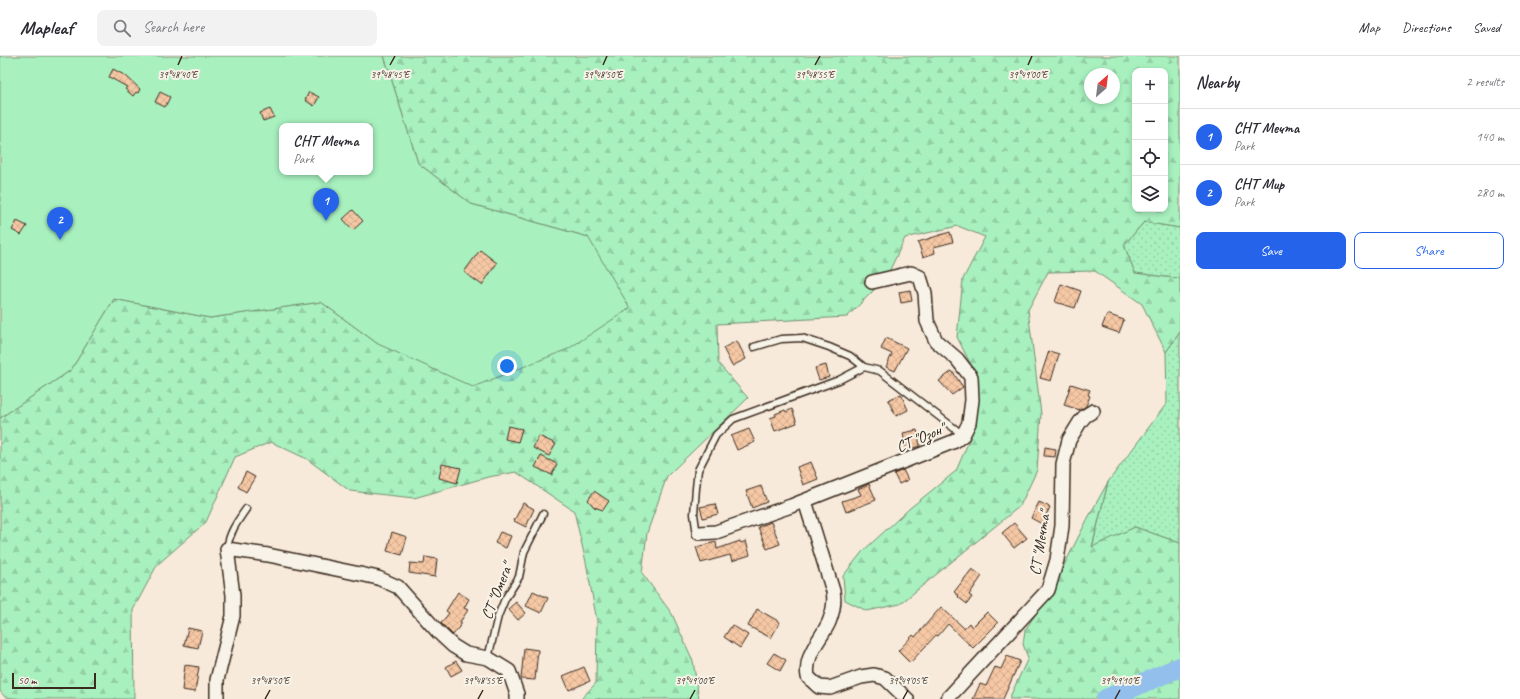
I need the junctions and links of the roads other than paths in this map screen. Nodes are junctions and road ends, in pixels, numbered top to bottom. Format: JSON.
{"nodes":[{"id":1,"x":872,"y":282,"type":"dead end"},
{"id":2,"x":754,"y":347,"type":"dead end"},
{"id":3,"x":864,"y":366,"type":"junction"},
{"id":4,"x":1093,"y":411,"type":"dead end"},
{"id":5,"x":963,"y":435,"type":"junction"},
{"id":6,"x":805,"y":501,"type":"junction"},
{"id":7,"x":246,"y":509,"type":"dead end"},
{"id":8,"x":543,"y":514,"type":"dead end"},
{"id":9,"x":699,"y":533,"type":"joint"},
{"id":10,"x":227,"y":549,"type":"junction"},
{"id":11,"x":488,"y":658,"type":"junction"},
{"id":12,"x":217,"y":699,"type":"edge"},
{"id":13,"x":517,"y":699,"type":"edge"},
{"id":14,"x":907,"y":699,"type":"edge"},
{"id":15,"x":947,"y":699,"type":"edge"}],
"edges":[{"from":1,"to":5,"type":"street","name":"СТ \"Озон\""},
{"from":2,"to":3,"type":"lane"},
{"from":3,"to":5,"type":"lane"},
{"from":3,"to":9,"type":"lane"},
{"from":4,"to":15,"type":"street","name":"СТ \"Мечта\""},
{"from":5,"to":6,"type":"street","name":"СТ \"Озон\""},
{"from":6,"to":9,"type":"street","name":"СТ \"Озон\""},
{"from":6,"to":14,"type":"street"},
{"from":7,"to":10,"type":"lane"},
{"from":8,"to":11,"type":"lane","name":"СТ \"Омега\""},
{"from":10,"to":11,"type":"street"},
{"from":10,"to":12,"type":"street"},
{"from":11,"to":13,"type":"street"}]}
